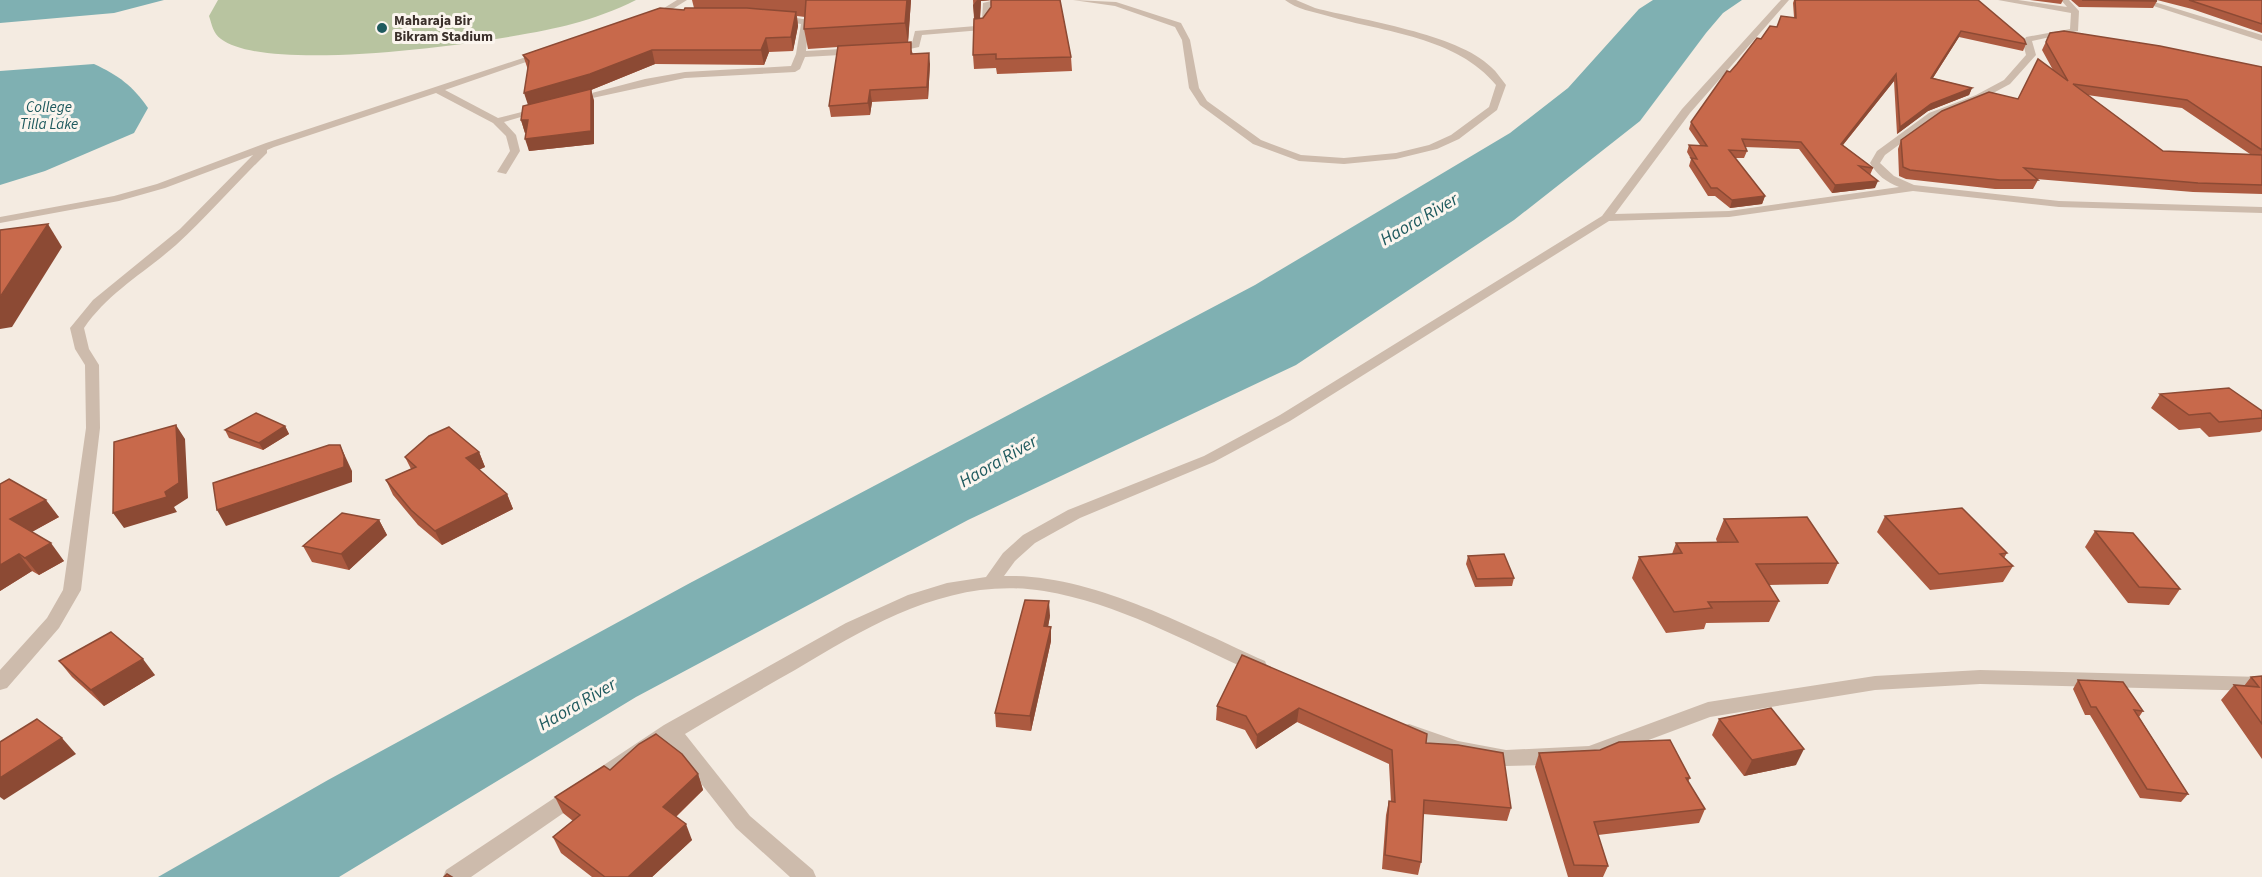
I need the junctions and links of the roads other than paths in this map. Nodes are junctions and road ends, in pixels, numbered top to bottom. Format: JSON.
{"nodes":[{"id":1,"x":683,"y":0,"type":"edge"},
{"id":2,"x":1004,"y":0,"type":"edge"},
{"id":3,"x":1077,"y":0,"type":"edge"},
{"id":4,"x":1289,"y":0,"type":"edge"},
{"id":5,"x":1785,"y":0,"type":"edge"},
{"id":6,"x":2002,"y":0,"type":"edge"},
{"id":7,"x":2065,"y":0,"type":"edge"},
{"id":8,"x":2139,"y":0,"type":"edge"},
{"id":9,"x":2075,"y":11,"type":"junction"},
{"id":10,"x":653,"y":17,"type":"junction"},
{"id":11,"x":676,"y":17,"type":"edge"},
{"id":12,"x":768,"y":17,"type":"edge"},
{"id":13,"x":637,"y":23,"type":"edge"},
{"id":14,"x":2262,"y":38,"type":"edge"},
{"id":15,"x":877,"y":50,"type":"edge"},
{"id":16,"x":551,"y":51,"type":"edge"},
{"id":17,"x":867,"y":51,"type":"edge"},
{"id":18,"x":801,"y":54,"type":"junction"},
{"id":19,"x":435,"y":89,"type":"junction"},
{"id":20,"x":497,"y":121,"type":"junction"},
{"id":21,"x":270,"y":145,"type":"junction"},
{"id":22,"x":502,"y":172,"type":"dead end"},
{"id":23,"x":1913,"y":188,"type":"junction"},
{"id":24,"x":2262,"y":210,"type":"edge"},
{"id":25,"x":1606,"y":218,"type":"junction"},
{"id":26,"x":0,"y":220,"type":"edge"},
{"id":27,"x":993,"y":581,"type":"junction"},
{"id":28,"x":1280,"y":675,"type":"edge"},
{"id":29,"x":0,"y":683,"type":"edge"},
{"id":30,"x":2262,"y":684,"type":"edge"},
{"id":31,"x":1389,"y":723,"type":"edge"},
{"id":32,"x":671,"y":731,"type":"junction"},
{"id":33,"x":454,"y":877,"type":"edge"},
{"id":34,"x":805,"y":877,"type":"edge"}],
"edges":[{"from":1,"to":10,"type":"street"},
{"from":2,"to":15,"type":"street"},
{"from":3,"to":4,"type":"street"},
{"from":5,"to":25,"type":"street"},
{"from":6,"to":9,"type":"street"},
{"from":7,"to":9,"type":"street"},
{"from":8,"to":14,"type":"street"},
{"from":9,"to":23,"type":"street"},
{"from":10,"to":11,"type":"street"},
{"from":10,"to":13,"type":"street"},
{"from":12,"to":18,"type":"street"},
{"from":16,"to":19,"type":"street"},
{"from":17,"to":18,"type":"street"},
{"from":18,"to":20,"type":"street"},
{"from":19,"to":20,"type":"street"},
{"from":19,"to":21,"type":"street"},
{"from":20,"to":22,"type":"street"},
{"from":21,"to":26,"type":"street"},
{"from":21,"to":29,"type":"street"},
{"from":23,"to":24,"type":"street"},
{"from":23,"to":25,"type":"street"},
{"from":25,"to":27,"type":"street"},
{"from":27,"to":28,"type":"street"},
{"from":27,"to":32,"type":"street"},
{"from":30,"to":31,"type":"street"},
{"from":32,"to":33,"type":"street"},
{"from":32,"to":34,"type":"street"}]}
